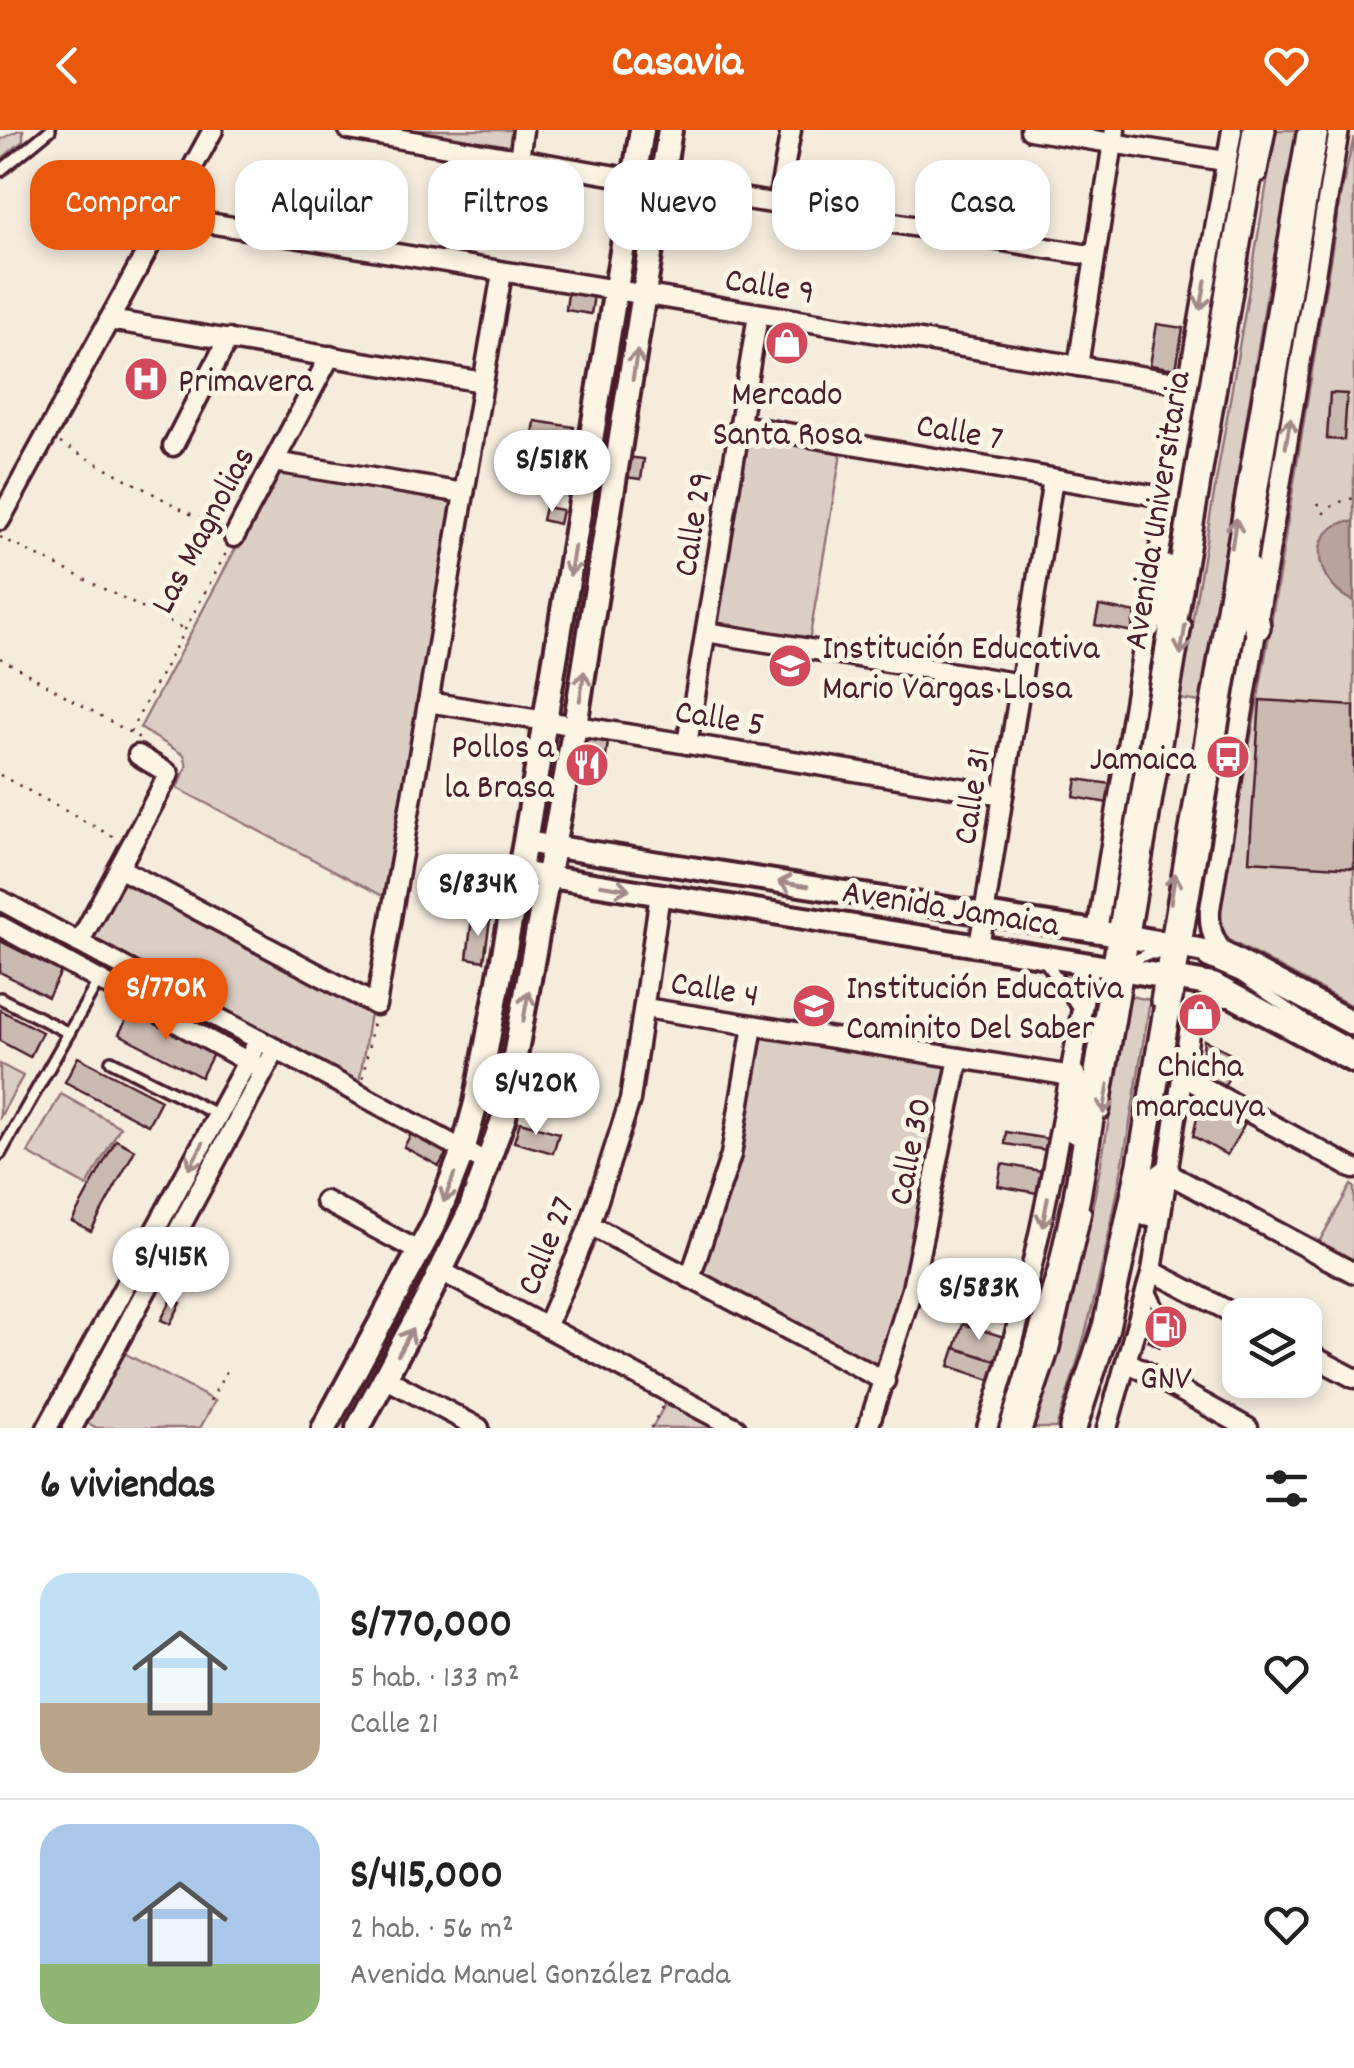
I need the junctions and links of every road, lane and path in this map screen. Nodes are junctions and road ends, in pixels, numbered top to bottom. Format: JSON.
{"nodes":[{"id":1,"x":50,"y":130,"type":"edge"},
{"id":2,"x":213,"y":130,"type":"edge"},
{"id":3,"x":349,"y":130,"type":"edge"},
{"id":4,"x":523,"y":130,"type":"edge"},
{"id":5,"x":642,"y":130,"type":"edge"},
{"id":6,"x":670,"y":130,"type":"edge"},
{"id":7,"x":792,"y":130,"type":"edge"},
{"id":8,"x":1030,"y":130,"type":"edge"},
{"id":9,"x":1232,"y":130,"type":"edge"},
{"id":10,"x":1256,"y":130,"type":"edge"},
{"id":11,"x":1270,"y":130,"type":"edge"},
{"id":12,"x":1303,"y":130,"type":"edge"},
{"id":13,"x":1315,"y":130,"type":"edge"},
{"id":14,"x":1339,"y":130,"type":"edge"},
{"id":15,"x":1114,"y":136,"type":"edge"},
{"id":16,"x":197,"y":160,"type":"edge"},
{"id":17,"x":519,"y":160,"type":"joint"},
{"id":18,"x":637,"y":160,"type":"edge"},
{"id":19,"x":666,"y":160,"type":"edge"},
{"id":20,"x":786,"y":160,"type":"edge"},
{"id":21,"x":1225,"y":161,"type":"junction"},
{"id":22,"x":0,"y":171,"type":"edge"},
{"id":23,"x":1259,"y":186,"type":"dead end"},
{"id":24,"x":895,"y":222,"type":"edge"},
{"id":25,"x":215,"y":224,"type":"edge"},
{"id":26,"x":147,"y":250,"type":"edge"},
{"id":27,"x":623,"y":250,"type":"edge"},
{"id":28,"x":653,"y":250,"type":"edge"},
{"id":29,"x":1095,"y":256,"type":"junction"},
{"id":30,"x":502,"y":273,"type":"junction"},
{"id":31,"x":616,"y":292,"type":"junction"},
{"id":32,"x":646,"y":297,"type":"junction"},
{"id":33,"x":758,"y":315,"type":"junction"},
{"id":34,"x":109,"y":320,"type":"junction"},
{"id":35,"x":228,"y":340,"type":"junction"},
{"id":36,"x":330,"y":356,"type":"junction"},
{"id":37,"x":1078,"y":366,"type":"junction"},
{"id":38,"x":1228,"y":366,"type":"dead end"},
{"id":39,"x":483,"y":382,"type":"junction"},
{"id":40,"x":1188,"y":384,"type":"junction"},
{"id":41,"x":740,"y":426,"type":"junction"},
{"id":42,"x":46,"y":435,"type":"junction"},
{"id":43,"x":173,"y":446,"type":"dead end"},
{"id":44,"x":274,"y":462,"type":"junction"},
{"id":45,"x":1210,"y":477,"type":"dead end"},
{"id":46,"x":1053,"y":479,"type":"junction"},
{"id":47,"x":464,"y":492,"type":"junction"},
{"id":48,"x":1169,"y":498,"type":"junction"},
{"id":49,"x":1354,"y":498,"type":"edge"},
{"id":50,"x":1318,"y":502,"type":"dead end"},
{"id":51,"x":0,"y":520,"type":"edge"},
{"id":52,"x":1189,"y":523,"type":"junction"},
{"id":53,"x":0,"y":537,"type":"edge"},
{"id":54,"x":234,"y":537,"type":"junction"},
{"id":55,"x":1244,"y":549,"type":"junction"},
{"id":56,"x":1189,"y":606,"type":"dead end"},
{"id":57,"x":1147,"y":626,"type":"junction"},
{"id":58,"x":1257,"y":627,"type":"junction"},
{"id":59,"x":185,"y":630,"type":"junction"},
{"id":60,"x":706,"y":632,"type":"junction"},
{"id":61,"x":0,"y":658,"type":"edge"},
{"id":62,"x":1021,"y":684,"type":"junction"},
{"id":63,"x":428,"y":702,"type":"junction"},
{"id":64,"x":546,"y":721,"type":"junction"},
{"id":65,"x":576,"y":726,"type":"junction"},
{"id":66,"x":130,"y":732,"type":"junction"},
{"id":67,"x":687,"y":744,"type":"junction"},
{"id":68,"x":141,"y":748,"type":"joint"},
{"id":69,"x":0,"y":775,"type":"edge"},
{"id":70,"x":1002,"y":795,"type":"junction"},
{"id":71,"x":525,"y":842,"type":"junction"},
{"id":72,"x":131,"y":846,"type":"junction"},
{"id":73,"x":554,"y":846,"type":"junction"},
{"id":74,"x":119,"y":868,"type":"junction"},
{"id":75,"x":519,"y":872,"type":"junction"},
{"id":76,"x":548,"y":877,"type":"junction"},
{"id":77,"x":660,"y":894,"type":"junction"},
{"id":78,"x":0,"y":900,"type":"edge"},
{"id":79,"x":946,"y":908,"type":"junction"},
{"id":80,"x":984,"y":913,"type":"junction"},
{"id":81,"x":0,"y":926,"type":"edge"},
{"id":82,"x":1117,"y":934,"type":"junction"},
{"id":83,"x":941,"y":940,"type":"junction"},
{"id":84,"x":79,"y":943,"type":"junction"},
{"id":85,"x":979,"y":946,"type":"junction"},
{"id":86,"x":1226,"y":954,"type":"junction"},
{"id":87,"x":1042,"y":957,"type":"junction"},
{"id":88,"x":1170,"y":958,"type":"junction"},
{"id":89,"x":1116,"y":966,"type":"junction"},
{"id":90,"x":99,"y":980,"type":"junction"},
{"id":91,"x":1235,"y":997,"type":"junction"},
{"id":92,"x":0,"y":998,"type":"edge"},
{"id":93,"x":1156,"y":1004,"type":"dead end"},
{"id":94,"x":376,"y":1005,"type":"junction"},
{"id":95,"x":646,"y":1008,"type":"junction"},
{"id":96,"x":1082,"y":1013,"type":"junction"},
{"id":97,"x":1354,"y":1024,"type":"edge"},
{"id":98,"x":754,"y":1026,"type":"junction"},
{"id":99,"x":69,"y":1033,"type":"junction"},
{"id":100,"x":268,"y":1045,"type":"junction"},
{"id":101,"x":1354,"y":1047,"type":"edge"},
{"id":102,"x":959,"y":1058,"type":"junction"},
{"id":103,"x":111,"y":1060,"type":"dead end"},
{"id":104,"x":1354,"y":1061,"type":"edge"},
{"id":105,"x":256,"y":1066,"type":"junction"},
{"id":106,"x":1072,"y":1076,"type":"junction"},
{"id":107,"x":1184,"y":1077,"type":"junction"},
{"id":108,"x":360,"y":1095,"type":"junction"},
{"id":109,"x":218,"y":1115,"type":"junction"},
{"id":110,"x":1102,"y":1123,"type":"dead end"},
{"id":111,"x":463,"y":1150,"type":"junction"},
{"id":112,"x":0,"y":1154,"type":"edge"},
{"id":113,"x":1096,"y":1158,"type":"dead end"},
{"id":114,"x":489,"y":1164,"type":"junction"},
{"id":115,"x":1354,"y":1169,"type":"edge"},
{"id":116,"x":1167,"y":1173,"type":"junction"},
{"id":117,"x":1126,"y":1180,"type":"dead end"},
{"id":118,"x":1077,"y":1196,"type":"junction"},
{"id":119,"x":325,"y":1201,"type":"dead end"},
{"id":120,"x":590,"y":1224,"type":"junction"},
{"id":121,"x":420,"y":1252,"type":"junction"},
{"id":122,"x":441,"y":1271,"type":"junction"},
{"id":123,"x":1354,"y":1273,"type":"edge"},
{"id":124,"x":1118,"y":1276,"type":"junction"},
{"id":125,"x":690,"y":1278,"type":"junction"},
{"id":126,"x":1150,"y":1278,"type":"junction"},
{"id":127,"x":1099,"y":1304,"type":"dead end"},
{"id":128,"x":1222,"y":1309,"type":"edge"},
{"id":129,"x":546,"y":1327,"type":"junction"},
{"id":130,"x":1091,"y":1335,"type":"dead end"},
{"id":131,"x":1322,"y":1361,"type":"edge"},
{"id":132,"x":1128,"y":1362,"type":"junction"},
{"id":133,"x":228,"y":1370,"type":"dead end"},
{"id":134,"x":386,"y":1378,"type":"junction"},
{"id":135,"x":1354,"y":1378,"type":"edge"},
{"id":136,"x":886,"y":1381,"type":"junction"},
{"id":137,"x":670,"y":1393,"type":"junction"},
{"id":138,"x":210,"y":1402,"type":"dead end"},
{"id":139,"x":47,"y":1428,"type":"edge"},
{"id":140,"x":72,"y":1428,"type":"edge"},
{"id":141,"x":324,"y":1428,"type":"edge"},
{"id":142,"x":358,"y":1428,"type":"edge"},
{"id":143,"x":479,"y":1428,"type":"edge"},
{"id":144,"x":651,"y":1428,"type":"edge"},
{"id":145,"x":736,"y":1428,"type":"edge"},
{"id":146,"x":868,"y":1428,"type":"edge"},
{"id":147,"x":987,"y":1428,"type":"edge"},
{"id":148,"x":1013,"y":1428,"type":"edge"},
{"id":149,"x":1027,"y":1428,"type":"edge"},
{"id":150,"x":1061,"y":1428,"type":"edge"},
{"id":151,"x":1073,"y":1428,"type":"edge"},
{"id":152,"x":1107,"y":1428,"type":"edge"},
{"id":153,"x":1248,"y":1428,"type":"edge"}],
"edges":[{"from":1,"to":22,"type":"lane"},
{"from":2,"to":16,"type":"street"},
{"from":3,"to":17,"type":"street"},
{"from":4,"to":17,"type":"street"},
{"from":5,"to":18,"type":"main road"},
{"from":6,"to":19,"type":"main road"},
{"from":7,"to":20,"type":"street"},
{"from":8,"to":15,"type":"street"},
{"from":9,"to":21,"type":"street","name":"Avenida Universitaria"},
{"from":10,"to":52,"type":"main road","name":"Avenida Universitaria"},
{"from":11,"to":23,"type":"lane"},
{"from":88,"to":12,"type":"lane","one_way":true},
{"from":13,"to":55,"type":"main road"},
{"from":58,"to":14,"type":"street","one_way":true},
{"from":15,"to":21,"type":"street"},
{"from":15,"to":29,"type":"street"},
{"from":21,"to":40,"type":"street","name":"Avenida Universitaria","one_way":true},
{"from":24,"to":29,"type":"street"},
{"from":25,"to":30,"type":"street","name":"Calle 9"},
{"from":26,"to":34,"type":"street"},
{"from":27,"to":31,"type":"main road"},
{"from":28,"to":32,"type":"main road"},
{"from":29,"to":37,"type":"street"},
{"from":30,"to":31,"type":"street","name":"Calle 9"},
{"from":30,"to":39,"type":"street"},
{"from":31,"to":32,"type":"street","name":"Calle 9"},
{"from":31,"to":64,"type":"main road","one_way":true},
{"from":32,"to":33,"type":"street","name":"Calle 9"},
{"from":65,"to":32,"type":"main road","one_way":true},
{"from":33,"to":37,"type":"street","name":"Calle 9"},
{"from":33,"to":41,"type":"street","name":"Calle 29"},
{"from":34,"to":35,"type":"street"},
{"from":34,"to":42,"type":"street"},
{"from":35,"to":36,"type":"street"},
{"from":35,"to":43,"type":"street"},
{"from":36,"to":39,"type":"street"},
{"from":36,"to":44,"type":"street","name":"Las Magnolias"},
{"from":37,"to":40,"type":"street","name":"Calle 9"},
{"from":38,"to":45,"type":"lane"},
{"from":39,"to":47,"type":"street"},
{"from":40,"to":48,"type":"street","name":"Avenida Universitaria"},
{"from":41,"to":46,"type":"street","name":"Calle 7"},
{"from":41,"to":60,"type":"street","name":"Calle 29"},
{"from":42,"to":51,"type":"street"},
{"from":42,"to":54,"type":"path"},
{"from":44,"to":47,"type":"street"},
{"from":44,"to":54,"type":"street","name":"Las Magnolias"},
{"from":46,"to":48,"type":"street","name":"Calle 7"},
{"from":46,"to":62,"type":"street","name":"Calle 31"},
{"from":47,"to":63,"type":"street"},
{"from":48,"to":57,"type":"street","name":"Avenida Universitaria"},
{"from":49,"to":50,"type":"path"},
{"from":52,"to":57,"type":"main road"},
{"from":52,"to":82,"type":"main road","name":"Avenida Universitaria"},
{"from":53,"to":59,"type":"path"},
{"from":54,"to":59,"type":"path","name":"Las Magnolias"},
{"from":55,"to":58,"type":"main road"},
{"from":55,"to":88,"type":"main road"},
{"from":56,"to":82,"type":"lane","one_way":true},
{"from":57,"to":82,"type":"street","name":"Avenida Universitaria"},
{"from":58,"to":86,"type":"street"},
{"from":59,"to":66,"type":"path","name":"Las Magnolias"},
{"from":60,"to":62,"type":"street"},
{"from":60,"to":67,"type":"street","name":"Calle 29"},
{"from":61,"to":66,"type":"path"},
{"from":62,"to":70,"type":"street","name":"Calle 31"},
{"from":63,"to":64,"type":"street","name":"Calle 5"},
{"from":63,"to":94,"type":"street"},
{"from":64,"to":65,"type":"street","name":"Calle 5"},
{"from":64,"to":71,"type":"main road"},
{"from":65,"to":67,"type":"street","name":"Calle 5"},
{"from":65,"to":73,"type":"main road"},
{"from":66,"to":68,"type":"path"},
{"from":67,"to":70,"type":"street","name":"Calle 5"},
{"from":68,"to":72,"type":"street"},
{"from":69,"to":72,"type":"path"},
{"from":70,"to":80,"type":"street","name":"Calle 31"},
{"from":71,"to":73,"type":"street","name":"Avenida Jamaica"},
{"from":71,"to":75,"type":"main road"},
{"from":72,"to":74,"type":"street"},
{"from":73,"to":76,"type":"main road"},
{"from":79,"to":73,"type":"street","name":"Avenida Jamaica","one_way":true},
{"from":74,"to":84,"type":"street"},
{"from":74,"to":94,"type":"street"},
{"from":75,"to":76,"type":"street","name":"Avenida Jamaica"},
{"from":75,"to":111,"type":"main road"},
{"from":76,"to":77,"type":"street","name":"Avenida Jamaica","one_way":true},
{"from":114,"to":76,"type":"main road","one_way":true},
{"from":77,"to":83,"type":"street","name":"Avenida Jamaica"},
{"from":77,"to":95,"type":"street","name":"Calle 27"},
{"from":78,"to":84,"type":"street"},
{"from":79,"to":80,"type":"street","name":"Avenida Jamaica"},
{"from":79,"to":83,"type":"street"},
{"from":80,"to":82,"type":"street","name":"Avenida Jamaica"},
{"from":80,"to":85,"type":"street","name":"Calle 31"},
{"from":81,"to":90,"type":"street"},
{"from":82,"to":88,"type":"main road","name":"Avenida Jamaica"},
{"from":82,"to":89,"type":"main road","name":"Avenida Universitaria"},
{"from":83,"to":85,"type":"street","name":"Avenida Jamaica"},
{"from":84,"to":100,"type":"street"},
{"from":85,"to":87,"type":"street","name":"Avenida Jamaica"},
{"from":86,"to":88,"type":"main road","name":"Avenida Jamaica"},
{"from":86,"to":97,"type":"main road","name":"Avenida Jamaica"},
{"from":87,"to":89,"type":"street","name":"Avenida Jamaica"},
{"from":87,"to":96,"type":"lane"},
{"from":88,"to":89,"type":"main road","name":"Avenida Jamaica"},
{"from":88,"to":91,"type":"main road","name":"Avenida Jamaica"},
{"from":88,"to":93,"type":"lane"},
{"from":88,"to":101,"type":"lane"},
{"from":88,"to":124,"type":"main road"},
{"from":89,"to":96,"type":"street","name":"Avenida Universitaria"},
{"from":89,"to":110,"type":"lane","one_way":true},
{"from":89,"to":118,"type":"main road","name":"Avenida Universitaria"},
{"from":90,"to":99,"type":"lane"},
{"from":90,"to":105,"type":"street"},
{"from":91,"to":104,"type":"main road","name":"Avenida Jamaica"},
{"from":91,"to":107,"type":"street"},
{"from":92,"to":99,"type":"lane"},
{"from":94,"to":108,"type":"path"},
{"from":95,"to":98,"type":"street","name":"Calle 4"},
{"from":95,"to":120,"type":"street","name":"Calle 27"},
{"from":96,"to":106,"type":"street","name":"Avenida Universitaria"},
{"from":98,"to":102,"type":"street","name":"Calle 4"},
{"from":98,"to":125,"type":"street"},
{"from":99,"to":112,"type":"lane"},
{"from":100,"to":105,"type":"street"},
{"from":100,"to":108,"type":"street"},
{"from":102,"to":106,"type":"street","name":"Calle 4"},
{"from":102,"to":136,"type":"street","name":"Calle 30"},
{"from":103,"to":109,"type":"lane"},
{"from":105,"to":109,"type":"street"},
{"from":105,"to":140,"type":"street"},
{"from":106,"to":118,"type":"main road"},
{"from":106,"to":147,"type":"street","name":"Avenida Universitaria","one_way":true},
{"from":107,"to":115,"type":"street"},
{"from":107,"to":116,"type":"street"},
{"from":108,"to":111,"type":"street"},
{"from":109,"to":139,"type":"street","one_way":true},
{"from":111,"to":114,"type":"street"},
{"from":111,"to":121,"type":"main road","one_way":true},
{"from":113,"to":149,"type":"lane"},
{"from":114,"to":122,"type":"main road"},
{"from":116,"to":123,"type":"street"},
{"from":116,"to":124,"type":"main road"},
{"from":116,"to":126,"type":"street"},
{"from":117,"to":127,"type":"lane"},
{"from":118,"to":148,"type":"main road","name":"Avenida Universitaria"},
{"from":119,"to":121,"type":"street"},
{"from":120,"to":125,"type":"street"},
{"from":120,"to":129,"type":"street","name":"Calle 27"},
{"from":121,"to":141,"type":"main road"},
{"from":122,"to":129,"type":"street"},
{"from":134,"to":122,"type":"main road","one_way":true},
{"from":124,"to":151,"type":"main road"},
{"from":125,"to":136,"type":"street"},
{"from":126,"to":128,"type":"street"},
{"from":126,"to":132,"type":"street"},
{"from":129,"to":137,"type":"street"},
{"from":130,"to":150,"type":"lane"},
{"from":131,"to":135,"type":"street"},
{"from":132,"to":152,"type":"street"},
{"from":132,"to":153,"type":"street"},
{"from":133,"to":138,"type":"path"},
{"from":134,"to":142,"type":"main road"},
{"from":134,"to":143,"type":"street"},
{"from":136,"to":146,"type":"street","name":"Calle 30"},
{"from":137,"to":144,"type":"path"},
{"from":137,"to":145,"type":"street"}]}
